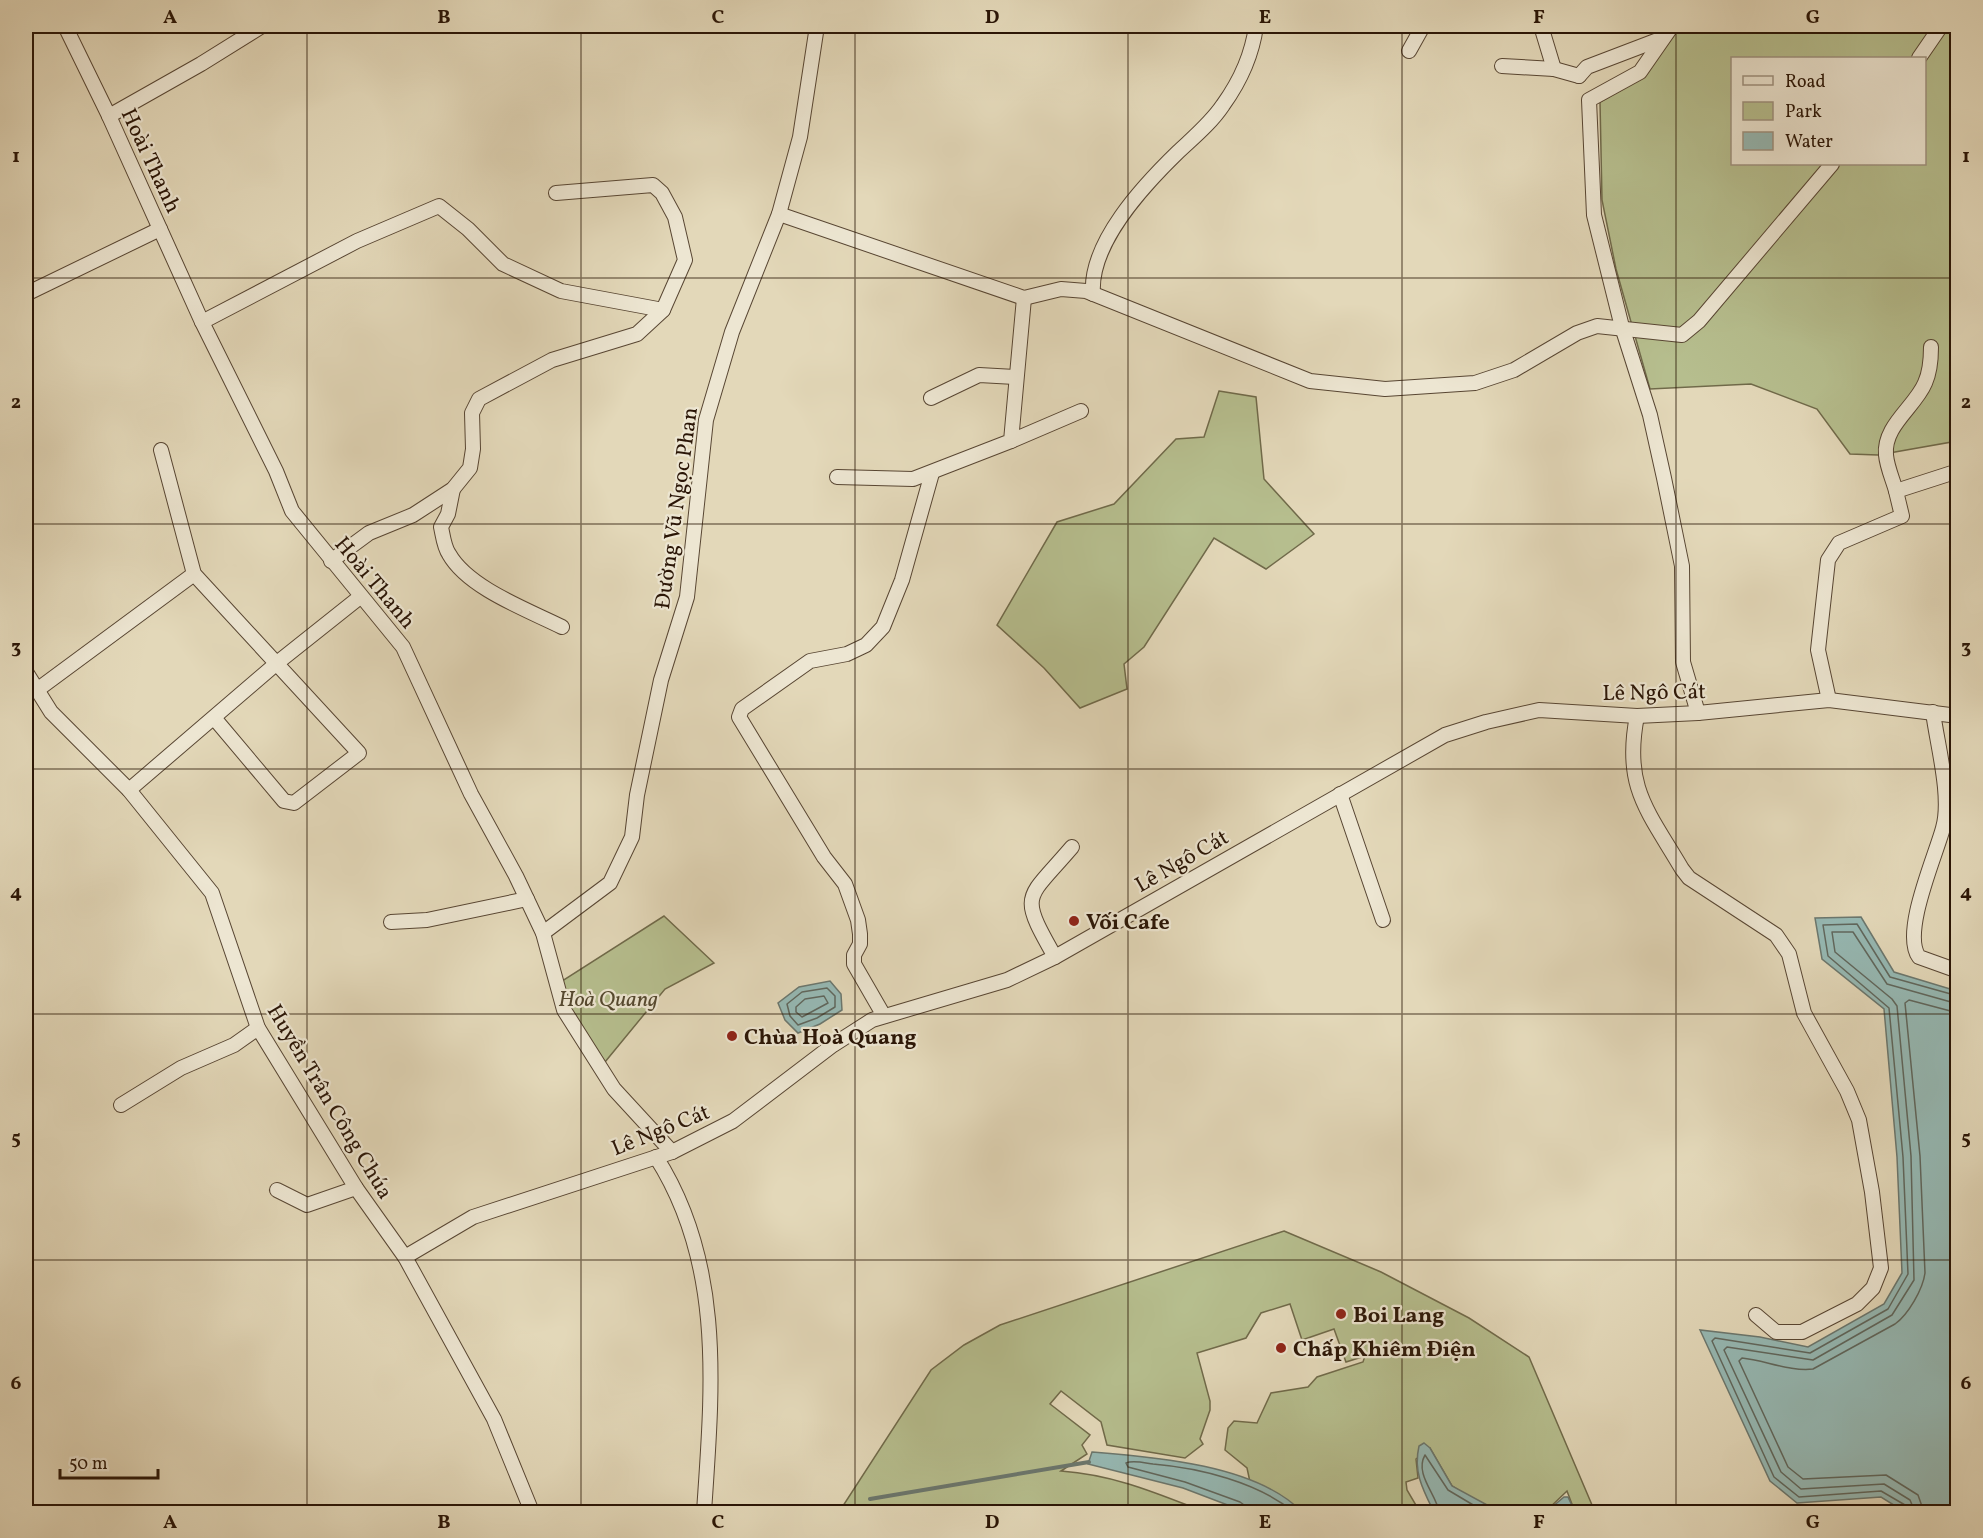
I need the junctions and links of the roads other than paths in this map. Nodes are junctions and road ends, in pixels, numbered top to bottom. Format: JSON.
{"nodes":[{"id":1,"x":64,"y":26,"type":"edge"},
{"id":2,"x":262,"y":26,"type":"edge"},
{"id":3,"x":817,"y":26,"type":"edge"},
{"id":4,"x":1256,"y":26,"type":"edge"},
{"id":5,"x":1423,"y":26,"type":"edge"},
{"id":6,"x":1541,"y":26,"type":"edge"},
{"id":7,"x":1672,"y":26,"type":"edge"},
{"id":8,"x":1941,"y":26,"type":"edge"},
{"id":9,"x":1664,"y":38,"type":"junction"},
{"id":10,"x":1409,"y":51,"type":"dead end"},
{"id":11,"x":1920,"y":57,"type":"edge"},
{"id":12,"x":1502,"y":66,"type":"dead end"},
{"id":13,"x":1554,"y":69,"type":"junction"},
{"id":14,"x":1579,"y":76,"type":"junction"},
{"id":15,"x":1589,"y":100,"type":"junction"},
{"id":16,"x":109,"y":116,"type":"junction"},
{"id":17,"x":1831,"y":165,"type":"edge"},
{"id":18,"x":556,"y":193,"type":"dead end"},
{"id":19,"x":779,"y":213,"type":"junction"},
{"id":20,"x":160,"y":229,"type":"junction"},
{"id":21,"x":26,"y":294,"type":"edge"},
{"id":22,"x":1093,"y":294,"type":"junction"},
{"id":23,"x":1024,"y":298,"type":"junction"},
{"id":24,"x":663,"y":310,"type":"junction"},
{"id":25,"x":202,"y":322,"type":"junction"},
{"id":26,"x":1622,"y":327,"type":"junction"},
{"id":27,"x":1930,"y":347,"type":"dead end"},
{"id":28,"x":1015,"y":377,"type":"junction"},
{"id":29,"x":931,"y":398,"type":"dead end"},
{"id":30,"x":1081,"y":411,"type":"dead end"},
{"id":31,"x":1011,"y":441,"type":"junction"},
{"id":32,"x":161,"y":450,"type":"dead end"},
{"id":33,"x":1958,"y":471,"type":"edge"},
{"id":34,"x":932,"y":473,"type":"junction"},
{"id":35,"x":837,"y":477,"type":"dead end"},
{"id":36,"x":453,"y":489,"type":"junction"},
{"id":37,"x":1896,"y":491,"type":"junction"},
{"id":38,"x":331,"y":561,"type":"junction"},
{"id":39,"x":194,"y":574,"type":"junction"},
{"id":40,"x":360,"y":597,"type":"junction"},
{"id":41,"x":562,"y":627,"type":"dead end"},
{"id":42,"x":278,"y":663,"type":"junction"},
{"id":43,"x":26,"y":672,"type":"edge"},
{"id":44,"x":37,"y":690,"type":"junction"},
{"id":45,"x":1829,"y":699,"type":"junction"},
{"id":46,"x":1933,"y":712,"type":"junction"},
{"id":47,"x":1698,"y":713,"type":"junction"},
{"id":48,"x":1637,"y":716,"type":"junction"},
{"id":49,"x":1958,"y":716,"type":"edge"},
{"id":50,"x":214,"y":719,"type":"junction"},
{"id":51,"x":129,"y":790,"type":"junction"},
{"id":52,"x":1340,"y":794,"type":"junction"},
{"id":53,"x":1072,"y":847,"type":"dead end"},
{"id":54,"x":527,"y":899,"type":"junction"},
{"id":55,"x":1383,"y":920,"type":"dead end"},
{"id":56,"x":392,"y":922,"type":"dead end"},
{"id":57,"x":543,"y":933,"type":"junction"},
{"id":58,"x":1055,"y":957,"type":"junction"},
{"id":59,"x":1958,"y":971,"type":"edge"},
{"id":60,"x":884,"y":1016,"type":"junction"},
{"id":61,"x":258,"y":1028,"type":"junction"},
{"id":62,"x":121,"y":1105,"type":"dead end"},
{"id":63,"x":672,"y":1152,"type":"junction"},
{"id":64,"x":656,"y":1157,"type":"junction"},
{"id":65,"x":356,"y":1188,"type":"junction"},
{"id":66,"x":277,"y":1190,"type":"dead end"},
{"id":67,"x":405,"y":1257,"type":"junction"},
{"id":68,"x":1756,"y":1315,"type":"dead end"},
{"id":69,"x":532,"y":1512,"type":"edge"},
{"id":70,"x":704,"y":1512,"type":"edge"}],
"edges":[{"from":1,"to":16,"type":"street","name":"Hoài Thanh"},
{"from":2,"to":16,"type":"street"},
{"from":3,"to":19,"type":"street","name":"Đường Vũ Ngọc Phan"},
{"from":4,"to":22,"type":"street"},
{"from":5,"to":10,"type":"street"},
{"from":6,"to":13,"type":"street"},
{"from":7,"to":9,"type":"street"},
{"from":8,"to":11,"type":"street"},
{"from":9,"to":14,"type":"street"},
{"from":9,"to":15,"type":"street"},
{"from":12,"to":13,"type":"street"},
{"from":13,"to":14,"type":"street"},
{"from":14,"to":15,"type":"street"},
{"from":15,"to":26,"type":"street"},
{"from":16,"to":20,"type":"street","name":"Hoài Thanh"},
{"from":17,"to":26,"type":"street"},
{"from":18,"to":24,"type":"street"},
{"from":19,"to":23,"type":"street"},
{"from":19,"to":57,"type":"street","name":"Đường Vũ Ngọc Phan"},
{"from":20,"to":21,"type":"street"},
{"from":20,"to":25,"type":"street","name":"Hoài Thanh"},
{"from":22,"to":23,"type":"street"},
{"from":22,"to":26,"type":"street"},
{"from":23,"to":28,"type":"street"},
{"from":24,"to":25,"type":"street"},
{"from":24,"to":36,"type":"street"},
{"from":25,"to":38,"type":"street","name":"Hoài Thanh"},
{"from":26,"to":47,"type":"street"},
{"from":27,"to":37,"type":"street"},
{"from":28,"to":29,"type":"street"},
{"from":28,"to":31,"type":"street"},
{"from":30,"to":31,"type":"street"},
{"from":31,"to":34,"type":"street"},
{"from":32,"to":39,"type":"street"},
{"from":33,"to":37,"type":"street"},
{"from":34,"to":35,"type":"street"},
{"from":34,"to":60,"type":"street"},
{"from":36,"to":38,"type":"street"},
{"from":36,"to":41,"type":"street"},
{"from":37,"to":45,"type":"street"},
{"from":38,"to":40,"type":"street","name":"Hoài Thanh"},
{"from":39,"to":42,"type":"street"},
{"from":39,"to":44,"type":"street"},
{"from":40,"to":42,"type":"street"},
{"from":40,"to":54,"type":"street","name":"Hoài Thanh"},
{"from":42,"to":50,"type":"street"},
{"from":42,"to":50,"type":"street"},
{"from":43,"to":44,"type":"street","name":"Huyền Trân Công Chúa"},
{"from":44,"to":51,"type":"street","name":"Huyền Trân Công Chúa"},
{"from":45,"to":46,"type":"street","name":"Lê Ngô Cát"},
{"from":45,"to":47,"type":"street","name":"Lê Ngô Cát"},
{"from":46,"to":49,"type":"street","name":"Lê Ngô Cát"},
{"from":46,"to":59,"type":"street"},
{"from":47,"to":48,"type":"street","name":"Lê Ngô Cát"},
{"from":48,"to":52,"type":"street","name":"Lê Ngô Cát"},
{"from":48,"to":68,"type":"street"},
{"from":50,"to":51,"type":"street"},
{"from":51,"to":61,"type":"street","name":"Huyền Trân Công Chúa"},
{"from":52,"to":55,"type":"street"},
{"from":52,"to":58,"type":"street","name":"Lê Ngô Cát"},
{"from":53,"to":58,"type":"street"},
{"from":54,"to":56,"type":"street"},
{"from":54,"to":57,"type":"street","name":"Hoài Thanh"},
{"from":57,"to":63,"type":"street","name":"Hoài Thanh"},
{"from":58,"to":60,"type":"street","name":"Lê Ngô Cát"},
{"from":60,"to":63,"type":"street","name":"Lê Ngô Cát"},
{"from":61,"to":62,"type":"street"},
{"from":61,"to":65,"type":"street","name":"Huyền Trân Công Chúa"},
{"from":63,"to":64,"type":"street","name":"Lê Ngô Cát"},
{"from":64,"to":67,"type":"street","name":"Lê Ngô Cát"},
{"from":64,"to":70,"type":"street"},
{"from":65,"to":66,"type":"street"},
{"from":65,"to":67,"type":"street","name":"Huyền Trân Công Chúa"},
{"from":67,"to":69,"type":"street","name":"Huyền Trân Công Chúa"}]}
